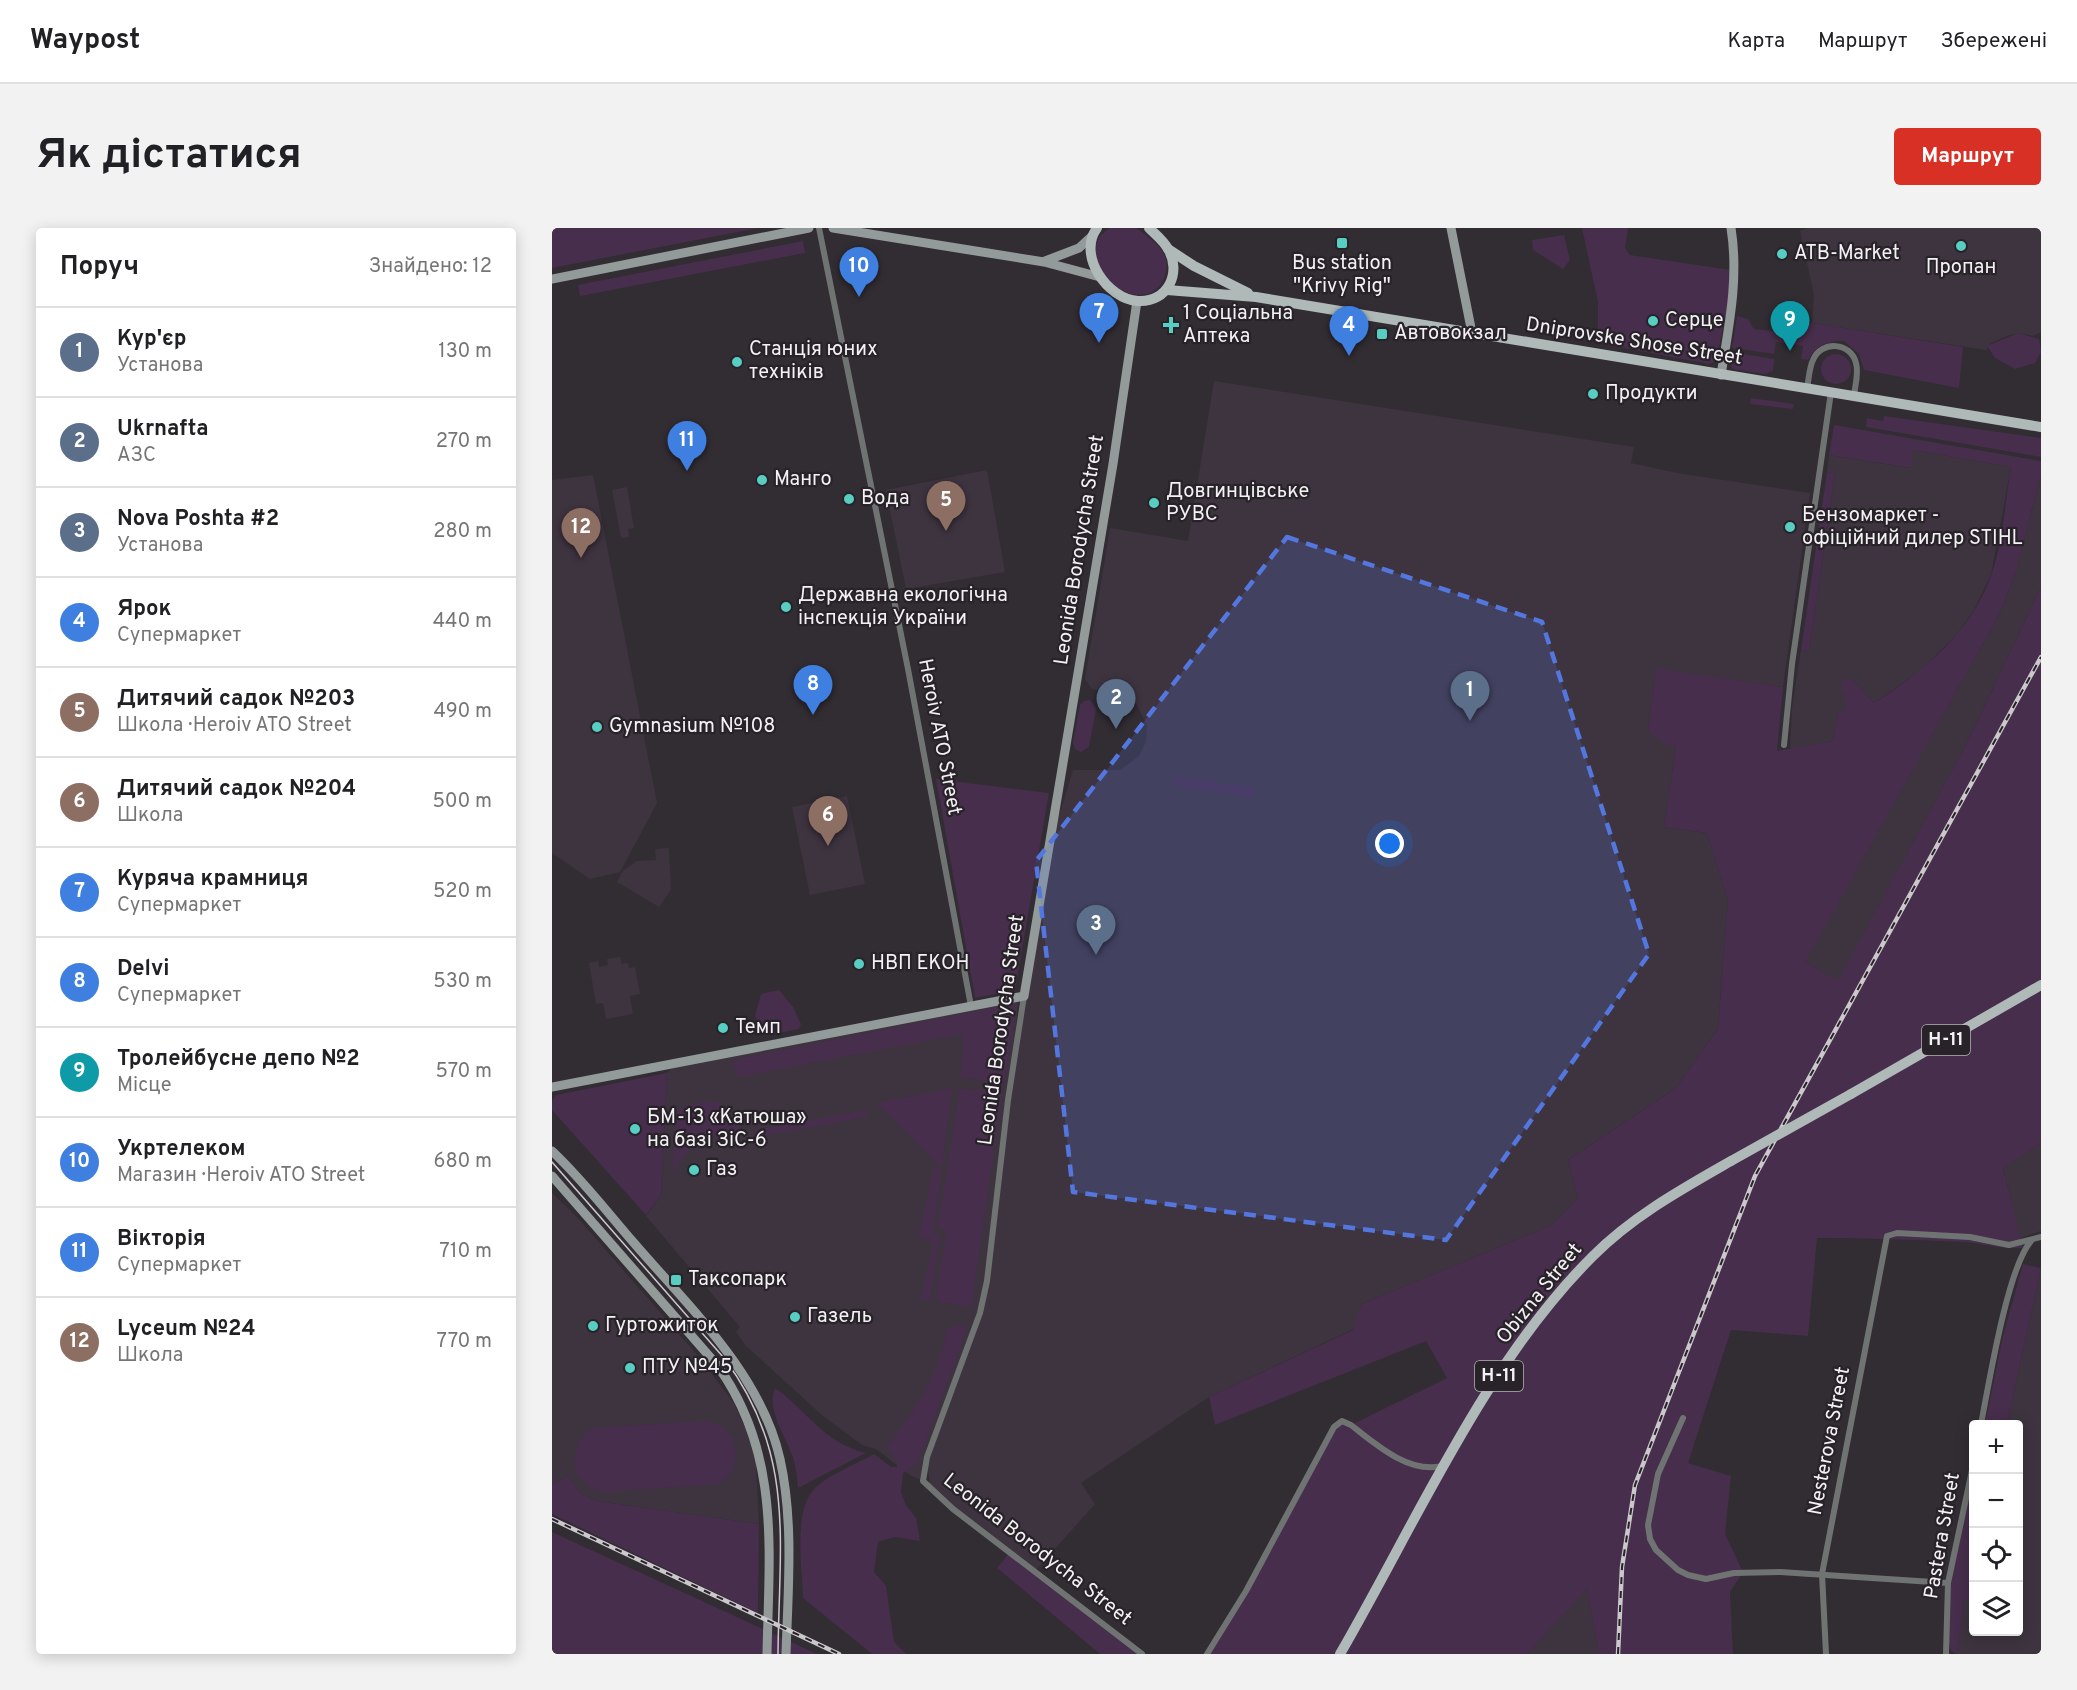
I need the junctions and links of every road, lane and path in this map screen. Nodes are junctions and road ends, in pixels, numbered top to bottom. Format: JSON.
{"nodes":[{"id":1,"x":809,"y":228,"type":"edge"},
{"id":2,"x":819,"y":228,"type":"edge"},
{"id":3,"x":833,"y":228,"type":"edge"},
{"id":4,"x":1149,"y":228,"type":"edge"},
{"id":5,"x":1451,"y":228,"type":"edge"},
{"id":6,"x":1731,"y":228,"type":"edge"},
{"id":7,"x":1094,"y":232,"type":"edge"},
{"id":8,"x":1168,"y":249,"type":"junction"},
{"id":9,"x":1044,"y":262,"type":"junction"},
{"id":10,"x":1100,"y":277,"type":"junction"},
{"id":11,"x":552,"y":279,"type":"edge"},
{"id":12,"x":1167,"y":290,"type":"junction"},
{"id":13,"x":1256,"y":297,"type":"junction"},
{"id":14,"x":1137,"y":301,"type":"junction"},
{"id":15,"x":1472,"y":333,"type":"junction"},
{"id":16,"x":1721,"y":375,"type":"junction"},
{"id":17,"x":1807,"y":388,"type":"junction"},
{"id":18,"x":1831,"y":393,"type":"junction"},
{"id":19,"x":1854,"y":396,"type":"junction"},
{"id":20,"x":2041,"y":427,"type":"edge"},
{"id":21,"x":1784,"y":745,"type":"dead end"},
{"id":22,"x":2041,"y":985,"type":"edge"},
{"id":23,"x":1023,"y":996,"type":"junction"},
{"id":24,"x":971,"y":1006,"type":"junction"},
{"id":25,"x":562,"y":1085,"type":"junction"},
{"id":26,"x":552,"y":1086,"type":"edge"},
{"id":27,"x":552,"y":1092,"type":"edge"},
{"id":28,"x":552,"y":1151,"type":"edge"},
{"id":29,"x":552,"y":1176,"type":"edge"},
{"id":30,"x":2041,"y":1237,"type":"edge"},
{"id":31,"x":2032,"y":1240,"type":"junction"},
{"id":32,"x":1683,"y":1418,"type":"dead end"},
{"id":33,"x":1982,"y":1420,"type":"edge"},
{"id":34,"x":1446,"y":1465,"type":"junction"},
{"id":35,"x":1971,"y":1474,"type":"edge"},
{"id":36,"x":1822,"y":1574,"type":"junction"},
{"id":37,"x":1948,"y":1583,"type":"junction"},
{"id":38,"x":767,"y":1654,"type":"edge"},
{"id":39,"x":786,"y":1654,"type":"edge"},
{"id":40,"x":1142,"y":1654,"type":"edge"},
{"id":41,"x":1207,"y":1654,"type":"edge"},
{"id":42,"x":1340,"y":1654,"type":"edge"},
{"id":43,"x":1826,"y":1654,"type":"edge"},
{"id":44,"x":1946,"y":1654,"type":"edge"}],
"edges":[{"from":1,"to":11,"type":"main road"},
{"from":2,"to":24,"type":"street","name":"Heroiv ATO Street"},
{"from":3,"to":9,"type":"main road"},
{"from":4,"to":8,"type":"main road"},
{"from":5,"to":15,"type":"main road"},
{"from":6,"to":16,"type":"main road"},
{"from":7,"to":9,"type":"main road"},
{"from":7,"to":10,"type":"main road"},
{"from":8,"to":12,"type":"main road"},
{"from":8,"to":13,"type":"main road"},
{"from":9,"to":10,"type":"main road"},
{"from":10,"to":14,"type":"main road"},
{"from":12,"to":13,"type":"main road"},
{"from":12,"to":14,"type":"main road"},
{"from":13,"to":15,"type":"main road","name":"Dniprovske Shose Street"},
{"from":14,"to":23,"type":"main road","name":"Leonida Borodycha Street"},
{"from":15,"to":16,"type":"main road","name":"Dniprovske Shose Street"},
{"from":16,"to":17,"type":"main road","name":"Dniprovske Shose Street"},
{"from":17,"to":18,"type":"main road","name":"Dniprovske Shose Street"},
{"from":17,"to":19,"type":"street"},
{"from":18,"to":19,"type":"main road","name":"Dniprovske Shose Street"},
{"from":18,"to":21,"type":"street"},
{"from":19,"to":20,"type":"main road","name":"Dniprovske Shose Street"},
{"from":22,"to":34,"type":"main road","name":"Obizna Street","number":"Н-11","bridge":true},
{"from":23,"to":24,"type":"main road"},
{"from":23,"to":40,"type":"street","name":"Leonida Borodycha Street"},
{"from":24,"to":25,"type":"main road"},
{"from":25,"to":26,"type":"main road"},
{"from":25,"to":27,"type":"main road"},
{"from":28,"to":39,"type":"main road"},
{"from":29,"to":38,"type":"main road"},
{"from":30,"to":31,"type":"street"},
{"from":31,"to":33,"type":"street"},
{"from":31,"to":36,"type":"street","name":"Nesterova Street"},
{"from":32,"to":36,"type":"street"},
{"from":34,"to":41,"type":"street"},
{"from":34,"to":42,"type":"main road","name":"Obizna Street","number":"Н-11"},
{"from":35,"to":37,"type":"street","name":"Pastera Street"},
{"from":36,"to":37,"type":"street"},
{"from":36,"to":43,"type":"street","name":"Nesterova Street"},
{"from":37,"to":44,"type":"street","name":"Pastera Street"}]}
